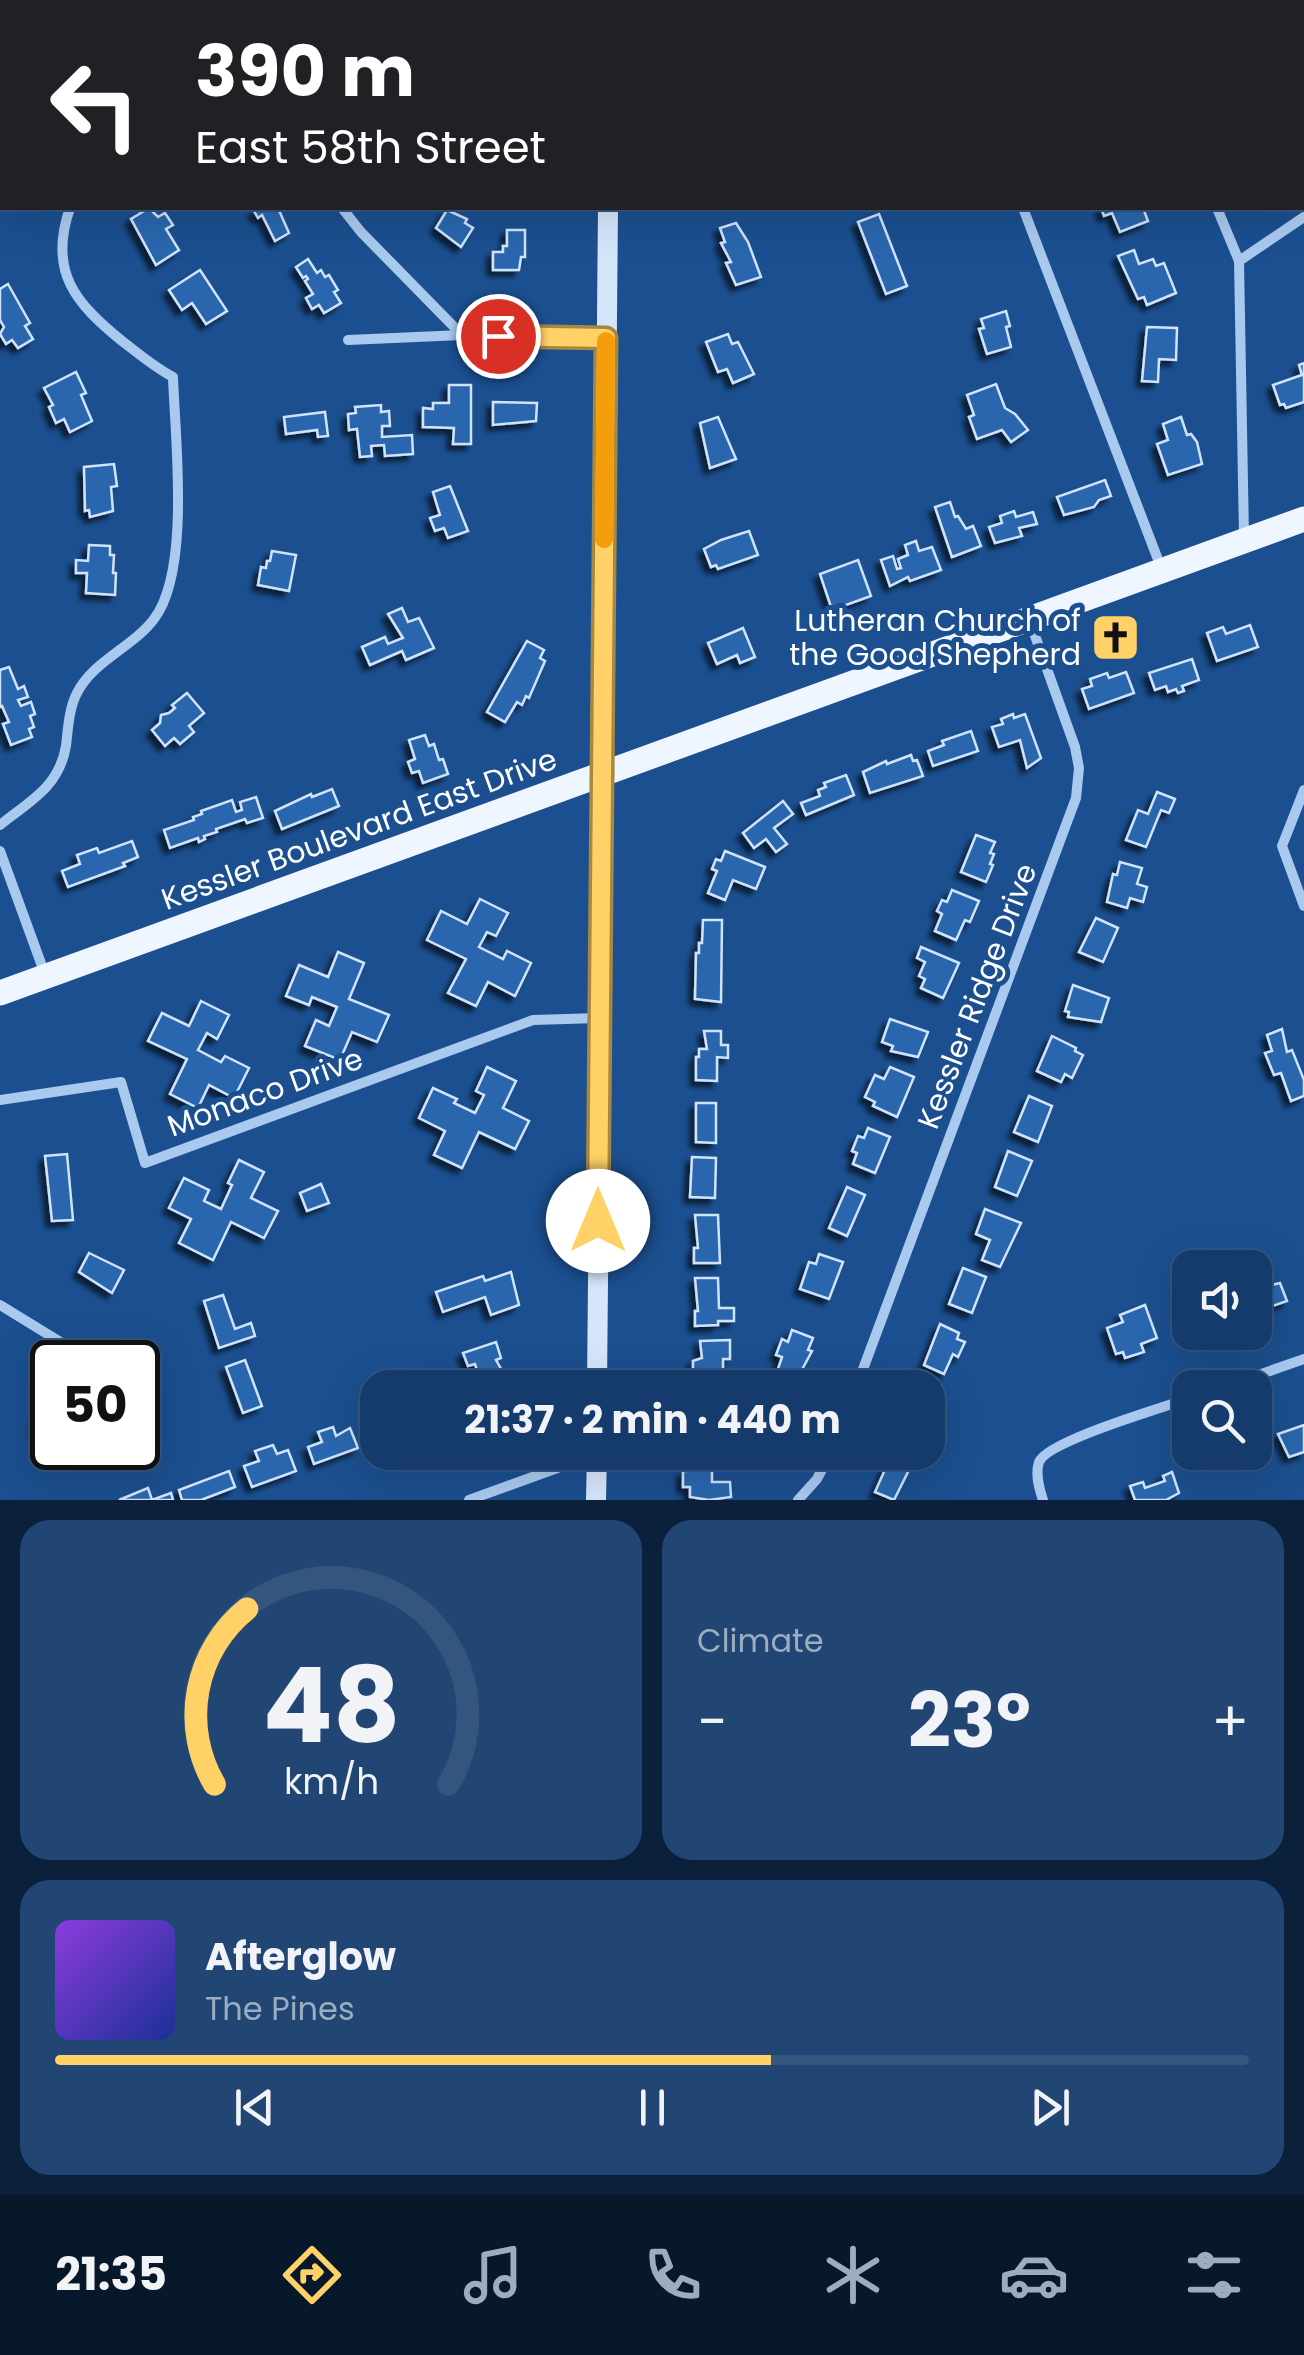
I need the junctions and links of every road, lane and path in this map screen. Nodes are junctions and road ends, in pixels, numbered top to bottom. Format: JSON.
{"nodes":[{"id":1,"x":69,"y":210,"type":"edge"},
{"id":2,"x":344,"y":210,"type":"edge"},
{"id":3,"x":608,"y":210,"type":"edge"},
{"id":4,"x":1024,"y":210,"type":"edge"},
{"id":5,"x":1218,"y":210,"type":"edge"},
{"id":6,"x":1304,"y":217,"type":"edge"},
{"id":7,"x":1239,"y":262,"type":"junction"},
{"id":8,"x":462,"y":335,"type":"junction"},
{"id":9,"x":606,"y":338,"type":"junction"},
{"id":10,"x":348,"y":340,"type":"dead end"},
{"id":11,"x":1304,"y":518,"type":"edge"},
{"id":12,"x":1244,"y":540,"type":"junction"},
{"id":13,"x":1162,"y":570,"type":"junction"},
{"id":14,"x":1028,"y":618,"type":"junction"},
{"id":15,"x":601,"y":775,"type":"junction"},
{"id":16,"x":1304,"y":790,"type":"edge"},
{"id":17,"x":0,"y":826,"type":"edge"},
{"id":18,"x":0,"y":851,"type":"edge"},
{"id":19,"x":1304,"y":906,"type":"edge"},
{"id":20,"x":46,"y":978,"type":"junction"},
{"id":21,"x":0,"y":994,"type":"edge"},
{"id":22,"x":600,"y":1018,"type":"junction"},
{"id":23,"x":0,"y":1100,"type":"edge"},
{"id":24,"x":0,"y":1305,"type":"edge"},
{"id":25,"x":56,"y":1340,"type":"edge"},
{"id":26,"x":1304,"y":1359,"type":"edge"},
{"id":27,"x":597,"y":1370,"type":"edge"},
{"id":28,"x":863,"y":1370,"type":"edge"},
{"id":29,"x":1272,"y":1370,"type":"edge"},
{"id":30,"x":1172,"y":1404,"type":"edge"},
{"id":31,"x":550,"y":1470,"type":"edge"},
{"id":32,"x":596,"y":1470,"type":"edge"},
{"id":33,"x":822,"y":1470,"type":"edge"},
{"id":34,"x":468,"y":1500,"type":"edge"},
{"id":35,"x":596,"y":1500,"type":"edge"},
{"id":36,"x":798,"y":1500,"type":"edge"},
{"id":37,"x":1043,"y":1500,"type":"edge"}],
"edges":[{"from":1,"to":17,"type":"street"},
{"from":2,"to":8,"type":"street"},
{"from":3,"to":9,"type":"main road"},
{"from":4,"to":13,"type":"street"},
{"from":5,"to":7,"type":"street"},
{"from":6,"to":7,"type":"street"},
{"from":7,"to":12,"type":"street"},
{"from":8,"to":9,"type":"street"},
{"from":8,"to":10,"type":"street"},
{"from":9,"to":15,"type":"main road"},
{"from":11,"to":12,"type":"main road","name":"Kessler Boulevard East Drive"},
{"from":12,"to":13,"type":"main road","name":"Kessler Boulevard East Drive"},
{"from":13,"to":14,"type":"main road","name":"Kessler Boulevard East Drive"},
{"from":14,"to":15,"type":"main road","name":"Kessler Boulevard East Drive"},
{"from":14,"to":28,"type":"street","name":"Kessler Ridge Drive"},
{"from":15,"to":20,"type":"main road","name":"Kessler Boulevard East Drive"},
{"from":15,"to":22,"type":"main road"},
{"from":16,"to":19,"type":"street"},
{"from":18,"to":20,"type":"street"},
{"from":20,"to":21,"type":"main road","name":"Kessler Boulevard East Drive"},
{"from":22,"to":23,"type":"street","name":"Monaco Drive"},
{"from":22,"to":27,"type":"main road"},
{"from":24,"to":25,"type":"street"},
{"from":26,"to":29,"type":"street"},
{"from":30,"to":37,"type":"street"},
{"from":31,"to":34,"type":"street"},
{"from":32,"to":35,"type":"main road"},
{"from":33,"to":36,"type":"street"}]}
